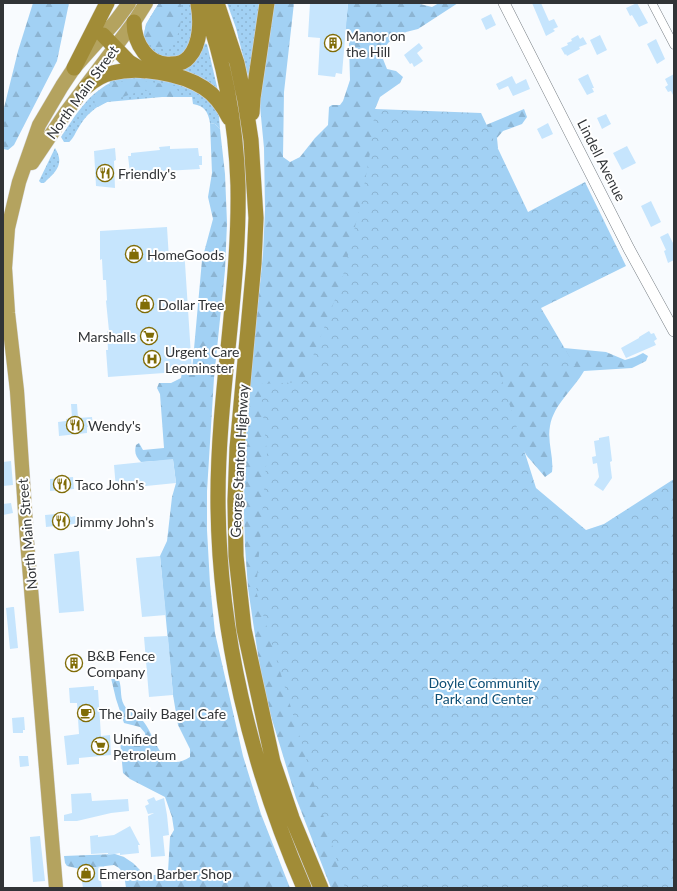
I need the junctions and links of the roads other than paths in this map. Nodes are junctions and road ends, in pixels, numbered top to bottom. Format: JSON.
{"nodes":[{"id":1,"x":107,"y":3,"type":"edge"},
{"id":2,"x":129,"y":3,"type":"edge"},
{"id":3,"x":146,"y":3,"type":"edge"},
{"id":4,"x":198,"y":3,"type":"edge"},
{"id":5,"x":203,"y":3,"type":"edge"},
{"id":6,"x":217,"y":3,"type":"edge"},
{"id":7,"x":267,"y":3,"type":"edge"},
{"id":8,"x":504,"y":3,"type":"edge"},
{"id":9,"x":652,"y":3,"type":"edge"},
{"id":10,"x":134,"y":22,"type":"junction"},
{"id":11,"x":103,"y":35,"type":"junction"},
{"id":12,"x":674,"y":45,"type":"edge"},
{"id":13,"x":114,"y":48,"type":"junction"},
{"id":14,"x":74,"y":68,"type":"junction"},
{"id":15,"x":144,"y":71,"type":"junction"},
{"id":16,"x":86,"y":87,"type":"junction"},
{"id":17,"x":232,"y":122,"type":"junction"},
{"id":18,"x":251,"y":140,"type":"junction"},
{"id":19,"x":19,"y":182,"type":"junction"},
{"id":20,"x":4,"y":268,"type":"edge"},
{"id":21,"x":674,"y":331,"type":"edge"},
{"id":22,"x":56,"y":888,"type":"edge"},
{"id":23,"x":304,"y":888,"type":"edge"},
{"id":24,"x":321,"y":888,"type":"edge"}],
"edges":[{"from":1,"to":14,"type":"highway"},
{"from":2,"to":11,"type":"highway","name":"North Main Street"},
{"from":3,"to":10,"type":"highway","name":"North Main Street"},
{"from":4,"to":10,"type":"highway"},
{"from":5,"to":17,"type":"highway","name":"George Stanton Highway"},
{"from":6,"to":18,"type":"highway","name":"George Stanton Highway"},
{"from":7,"to":18,"type":"highway"},
{"from":8,"to":21,"type":"street","name":"Lindell Avenue"},
{"from":9,"to":12,"type":"street"},
{"from":10,"to":13,"type":"highway","name":"North Main Street"},
{"from":11,"to":13,"type":"highway"},
{"from":11,"to":14,"type":"highway","name":"North Main Street"},
{"from":13,"to":15,"type":"highway"},
{"from":13,"to":16,"type":"highway","name":"North Main Street"},
{"from":14,"to":19,"type":"highway","name":"North Main Street"},
{"from":15,"to":16,"type":"highway"},
{"from":15,"to":17,"type":"highway"},
{"from":16,"to":19,"type":"highway","name":"North Main Street"},
{"from":17,"to":23,"type":"highway","name":"George Stanton Highway"},
{"from":18,"to":24,"type":"highway","name":"George Stanton Highway"},
{"from":19,"to":20,"type":"highway","name":"North Main Street"},
{"from":20,"to":22,"type":"highway","name":"North Main Street"}]}
